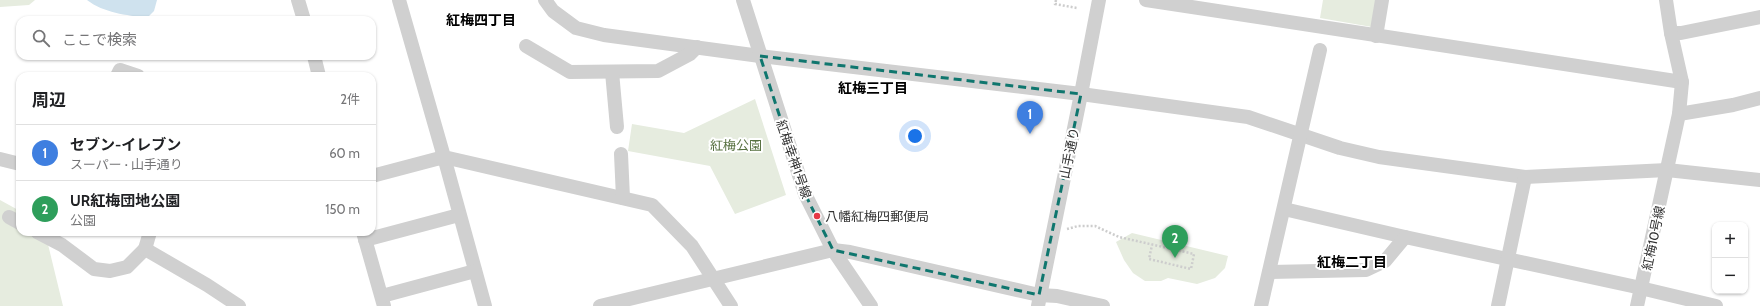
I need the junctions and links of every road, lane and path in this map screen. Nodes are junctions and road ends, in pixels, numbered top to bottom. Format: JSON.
{"nodes":[{"id":1,"x":298,"y":0,"type":"edge"},
{"id":2,"x":399,"y":0,"type":"edge"},
{"id":3,"x":545,"y":0,"type":"edge"},
{"id":4,"x":743,"y":0,"type":"edge"},
{"id":5,"x":1056,"y":0,"type":"edge"},
{"id":6,"x":1099,"y":0,"type":"edge"},
{"id":7,"x":1151,"y":0,"type":"edge"},
{"id":8,"x":1382,"y":0,"type":"edge"},
{"id":9,"x":1666,"y":0,"type":"edge"},
{"id":10,"x":1077,"y":8,"type":"dead end"},
{"id":11,"x":303,"y":16,"type":"edge"},
{"id":12,"x":1760,"y":17,"type":"edge"},
{"id":13,"x":1671,"y":33,"type":"junction"},
{"id":14,"x":1376,"y":36,"type":"junction"},
{"id":15,"x":526,"y":46,"type":"dead end"},
{"id":16,"x":696,"y":47,"type":"junction"},
{"id":17,"x":1320,"y":50,"type":"dead end"},
{"id":18,"x":760,"y":56,"type":"junction"},
{"id":19,"x":315,"y":60,"type":"edge"},
{"id":20,"x":318,"y":72,"type":"edge"},
{"id":21,"x":612,"y":72,"type":"junction"},
{"id":22,"x":1682,"y":82,"type":"junction"},
{"id":23,"x":1081,"y":94,"type":"junction"},
{"id":24,"x":1760,"y":98,"type":"edge"},
{"id":25,"x":1679,"y":114,"type":"junction"},
{"id":26,"x":617,"y":127,"type":"dead end"},
{"id":27,"x":1300,"y":136,"type":"junction"},
{"id":28,"x":622,"y":154,"type":"dead end"},
{"id":29,"x":444,"y":157,"type":"junction"},
{"id":30,"x":0,"y":159,"type":"edge"},
{"id":31,"x":16,"y":163,"type":"edge"},
{"id":32,"x":1667,"y":170,"type":"junction"},
{"id":33,"x":376,"y":175,"type":"edge"},
{"id":34,"x":1525,"y":177,"type":"junction"},
{"id":35,"x":1760,"y":180,"type":"edge"},
{"id":36,"x":623,"y":198,"type":"junction"},
{"id":37,"x":1284,"y":209,"type":"junction"},
{"id":38,"x":459,"y":216,"type":"junction"},
{"id":39,"x":1067,"y":229,"type":"dead end"},
{"id":40,"x":376,"y":233,"type":"edge"},
{"id":41,"x":52,"y":236,"type":"edge"},
{"id":42,"x":149,"y":236,"type":"edge"},
{"id":43,"x":364,"y":236,"type":"edge"},
{"id":44,"x":1405,"y":237,"type":"junction"},
{"id":45,"x":63,"y":239,"type":"edge"},
{"id":46,"x":1152,"y":244,"type":"junction"},
{"id":47,"x":146,"y":249,"type":"junction"},
{"id":48,"x":833,"y":250,"type":"junction"},
{"id":49,"x":1508,"y":259,"type":"junction"},
{"id":50,"x":474,"y":271,"type":"junction"},
{"id":51,"x":1269,"y":272,"type":"junction"},
{"id":52,"x":712,"y":279,"type":"junction"},
{"id":53,"x":1641,"y":289,"type":"junction"},
{"id":54,"x":643,"y":300,"type":"edge"},
{"id":55,"x":1038,"y":300,"type":"edge"},
{"id":56,"x":383,"y":301,"type":"edge"},
{"id":57,"x":239,"y":306,"type":"edge"},
{"id":58,"x":484,"y":306,"type":"edge"},
{"id":59,"x":600,"y":306,"type":"edge"},
{"id":60,"x":731,"y":306,"type":"edge"},
{"id":61,"x":871,"y":306,"type":"edge"},
{"id":62,"x":1103,"y":306,"type":"edge"},
{"id":63,"x":1261,"y":306,"type":"edge"},
{"id":64,"x":1498,"y":306,"type":"edge"},
{"id":65,"x":1638,"y":306,"type":"edge"},
{"id":66,"x":1716,"y":306,"type":"edge"}],
"edges":[{"from":1,"to":11,"type":"street"},
{"from":2,"to":29,"type":"street"},
{"from":3,"to":16,"type":"street"},
{"from":4,"to":18,"type":"street","name":"紅梅幸神1号線"},
{"from":5,"to":10,"type":"path"},
{"from":6,"to":23,"type":"street","name":"山手通り"},
{"from":7,"to":14,"type":"street"},
{"from":8,"to":14,"type":"street"},
{"from":9,"to":13,"type":"street","name":"紅梅10号線"},
{"from":12,"to":13,"type":"street"},
{"from":13,"to":22,"type":"street","name":"紅梅10号線"},
{"from":14,"to":22,"type":"street"},
{"from":15,"to":21,"type":"street"},
{"from":16,"to":18,"type":"street"},
{"from":16,"to":21,"type":"street"},
{"from":17,"to":27,"type":"street"},
{"from":18,"to":23,"type":"street"},
{"from":18,"to":48,"type":"street","name":"紅梅幸神1号線"},
{"from":19,"to":20,"type":"street"},
{"from":21,"to":26,"type":"street"},
{"from":22,"to":25,"type":"street","name":"紅梅10号線"},
{"from":23,"to":27,"type":"street"},
{"from":23,"to":55,"type":"street","name":"山手通り"},
{"from":24,"to":25,"type":"street"},
{"from":25,"to":32,"type":"street","name":"紅梅10号線"},
{"from":27,"to":34,"type":"street"},
{"from":27,"to":37,"type":"street"},
{"from":28,"to":36,"type":"street"},
{"from":29,"to":33,"type":"street"},
{"from":29,"to":36,"type":"street"},
{"from":29,"to":38,"type":"street"},
{"from":30,"to":31,"type":"street"},
{"from":32,"to":34,"type":"street"},
{"from":32,"to":35,"type":"street"},
{"from":32,"to":53,"type":"street","name":"紅梅10号線"},
{"from":34,"to":49,"type":"street"},
{"from":36,"to":52,"type":"street"},
{"from":37,"to":44,"type":"street"},
{"from":37,"to":51,"type":"street"},
{"from":38,"to":40,"type":"street"},
{"from":38,"to":50,"type":"street"},
{"from":39,"to":46,"type":"path"},
{"from":41,"to":45,"type":"street"},
{"from":42,"to":47,"type":"street"},
{"from":43,"to":56,"type":"street"},
{"from":44,"to":49,"type":"street"},
{"from":44,"to":51,"type":"street"},
{"from":45,"to":47,"type":"street"},
{"from":46,"to":46,"type":"path"},
{"from":47,"to":57,"type":"street"},
{"from":48,"to":52,"type":"street"},
{"from":48,"to":55,"type":"street"},
{"from":48,"to":61,"type":"street","name":"紅梅幸神1号線"},
{"from":49,"to":53,"type":"street"},
{"from":49,"to":64,"type":"street"},
{"from":50,"to":56,"type":"street"},
{"from":50,"to":58,"type":"street"},
{"from":51,"to":63,"type":"street"},
{"from":52,"to":54,"type":"street"},
{"from":52,"to":60,"type":"street"},
{"from":53,"to":65,"type":"street","name":"紅梅10号線"},
{"from":53,"to":66,"type":"street"},
{"from":54,"to":59,"type":"street"},
{"from":55,"to":62,"type":"street"}]}
